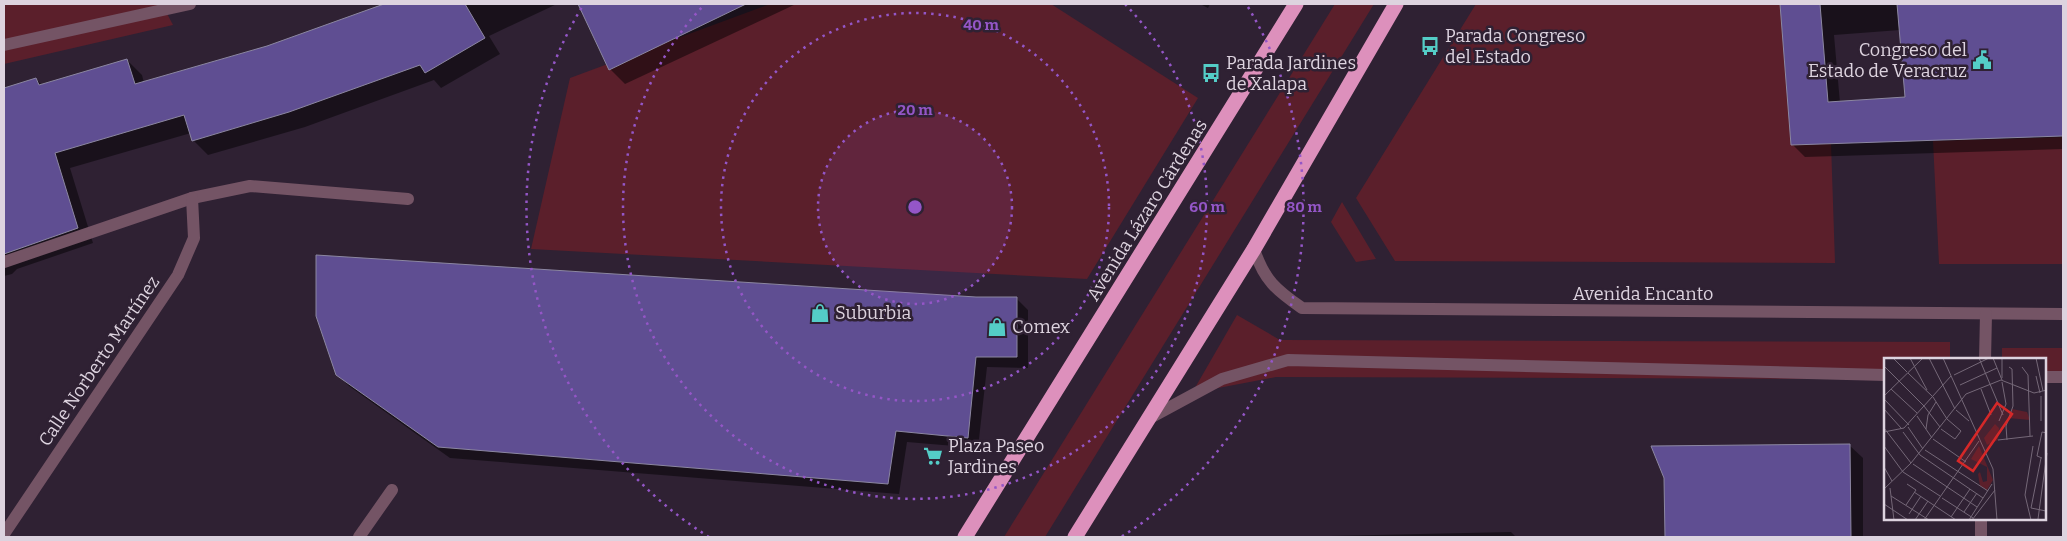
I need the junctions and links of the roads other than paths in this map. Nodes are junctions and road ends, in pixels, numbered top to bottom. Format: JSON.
{"nodes":[{"id":1,"x":190,"y":4,"type":"edge"},
{"id":2,"x":1296,"y":4,"type":"edge"},
{"id":3,"x":1396,"y":4,"type":"edge"},
{"id":4,"x":4,"y":45,"type":"edge"},
{"id":5,"x":192,"y":198,"type":"junction"},
{"id":6,"x":408,"y":199,"type":"dead end"},
{"id":7,"x":1254,"y":249,"type":"junction"},
{"id":8,"x":4,"y":262,"type":"edge"},
{"id":9,"x":1986,"y":314,"type":"junction"},
{"id":10,"x":2063,"y":314,"type":"edge"},
{"id":11,"x":1985,"y":358,"type":"edge"},
{"id":12,"x":1884,"y":375,"type":"edge"},
{"id":13,"x":2047,"y":377,"type":"edge"},
{"id":14,"x":2063,"y":377,"type":"edge"},
{"id":15,"x":1146,"y":420,"type":"junction"},
{"id":16,"x":392,"y":490,"type":"dead end"},
{"id":17,"x":1981,"y":521,"type":"edge"},
{"id":18,"x":4,"y":534,"type":"edge"},
{"id":19,"x":359,"y":537,"type":"edge"},
{"id":20,"x":965,"y":537,"type":"edge"},
{"id":21,"x":1075,"y":537,"type":"edge"},
{"id":22,"x":1981,"y":537,"type":"edge"}],
"edges":[{"from":1,"to":4,"type":"street"},
{"from":2,"to":20,"type":"highway","name":"Avenida Lázaro Cárdenas"},
{"from":3,"to":7,"type":"highway"},
{"from":5,"to":6,"type":"street"},
{"from":5,"to":8,"type":"street"},
{"from":5,"to":18,"type":"street","name":"Calle Norberto Martínez"},
{"from":7,"to":9,"type":"street","name":"Avenida Encanto"},
{"from":7,"to":15,"type":"highway"},
{"from":9,"to":10,"type":"street","name":"Avenida Encanto"},
{"from":9,"to":11,"type":"street"},
{"from":12,"to":15,"type":"street"},
{"from":13,"to":14,"type":"street"},
{"from":15,"to":21,"type":"highway"},
{"from":16,"to":19,"type":"street"},
{"from":17,"to":22,"type":"street"}]}
